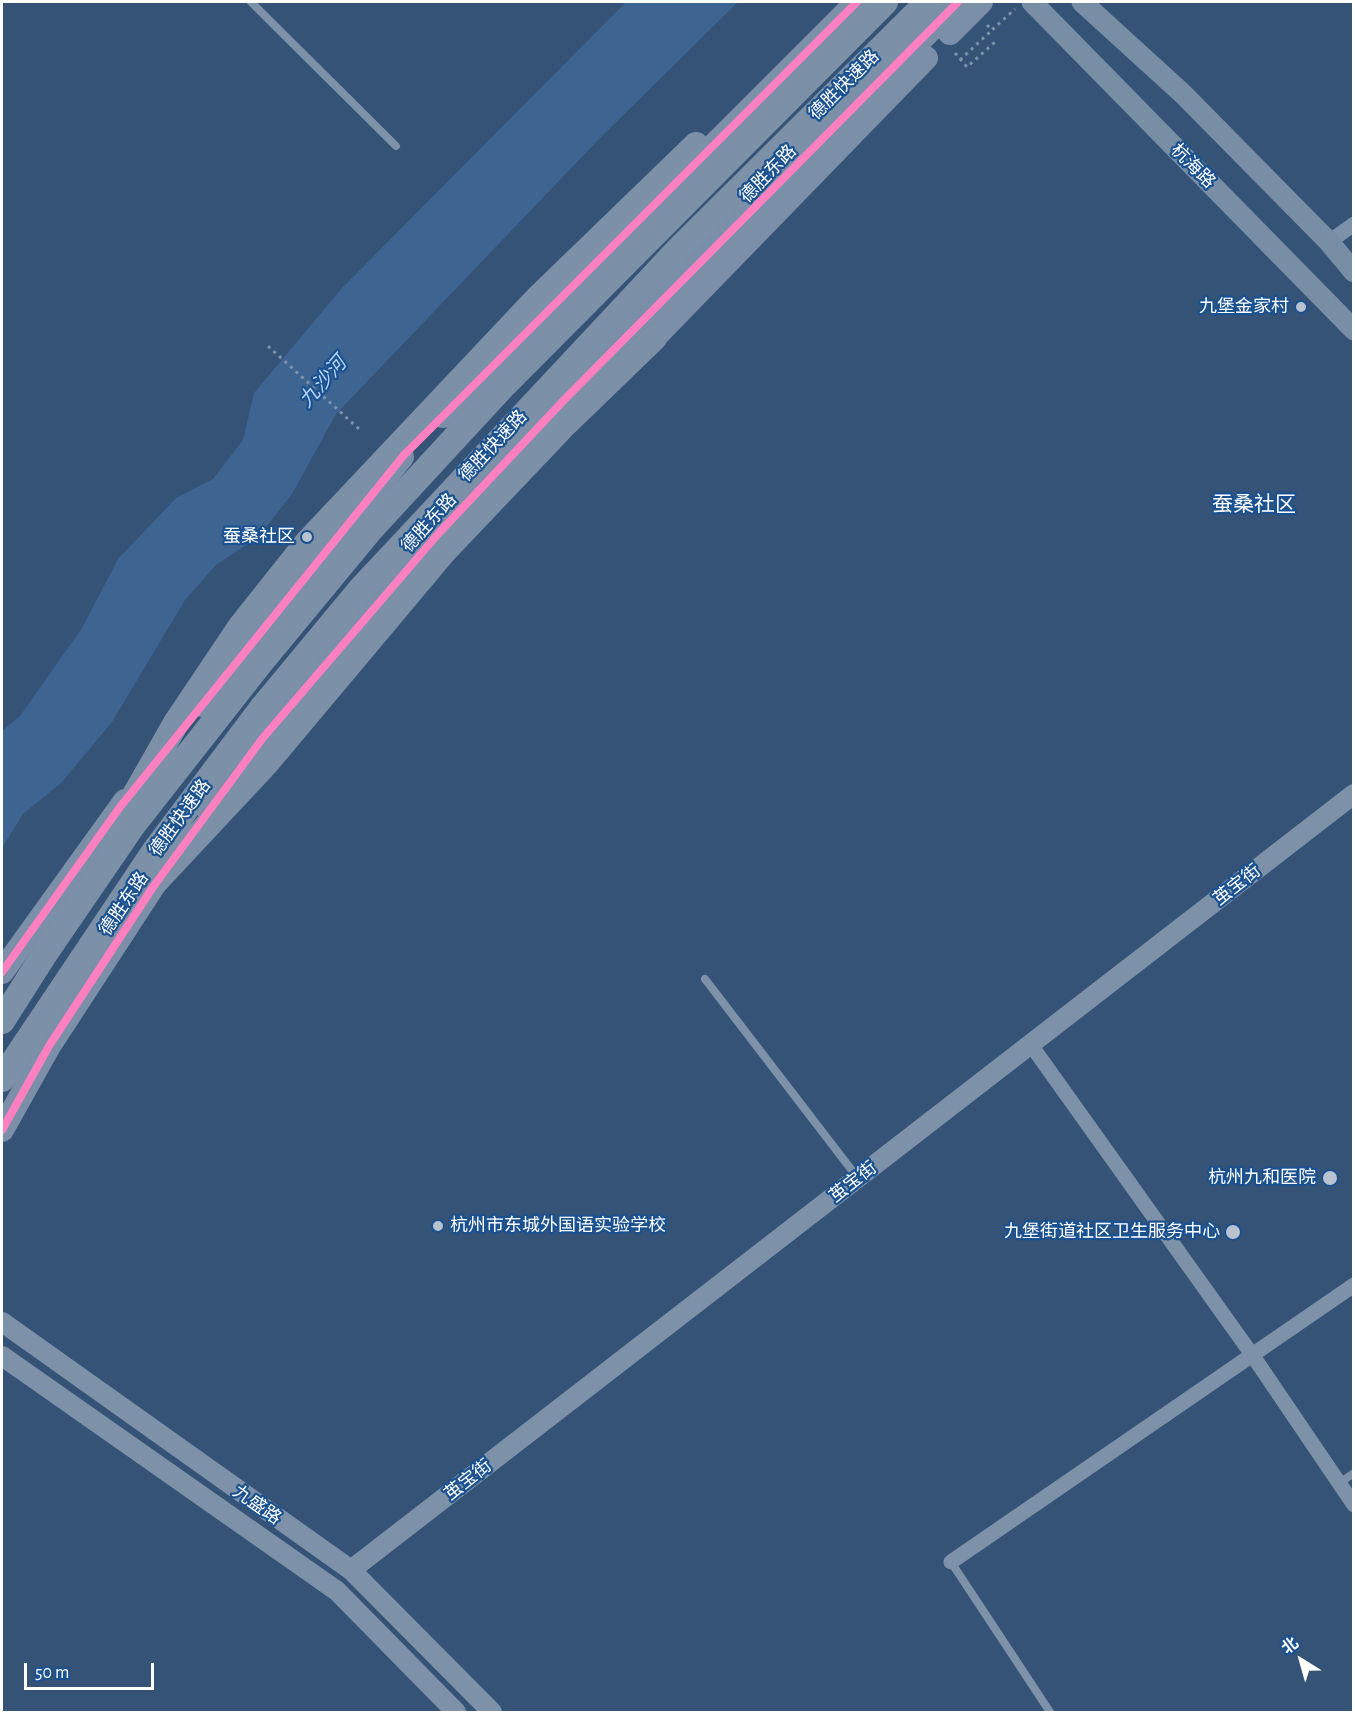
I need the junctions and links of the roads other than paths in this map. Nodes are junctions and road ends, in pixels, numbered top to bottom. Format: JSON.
{"nodes":[{"id":1,"x":251,"y":2,"type":"edge"},
{"id":2,"x":857,"y":2,"type":"edge"},
{"id":3,"x":885,"y":2,"type":"edge"},
{"id":4,"x":928,"y":2,"type":"edge"},
{"id":5,"x":958,"y":2,"type":"edge"},
{"id":6,"x":981,"y":2,"type":"edge"},
{"id":7,"x":1032,"y":2,"type":"edge"},
{"id":8,"x":1082,"y":2,"type":"edge"},
{"id":9,"x":823,"y":36,"type":"junction"},
{"id":10,"x":696,"y":145,"type":"joint"},
{"id":11,"x":396,"y":146,"type":"dead end"},
{"id":12,"x":1353,"y":224,"type":"edge"},
{"id":13,"x":1329,"y":242,"type":"junction"},
{"id":14,"x":1353,"y":272,"type":"edge"},
{"id":15,"x":1353,"y":330,"type":"edge"},
{"id":16,"x":654,"y":338,"type":"joint"},
{"id":17,"x":1353,"y":794,"type":"edge"},
{"id":18,"x":44,"y":955,"type":"junction"},
{"id":19,"x":84,"y":957,"type":"junction"},
{"id":20,"x":2,"y":972,"type":"edge"},
{"id":21,"x":705,"y":979,"type":"dead end"},
{"id":22,"x":2,"y":1021,"type":"edge"},
{"id":23,"x":1031,"y":1045,"type":"junction"},
{"id":24,"x":2,"y":1079,"type":"edge"},
{"id":25,"x":2,"y":1130,"type":"edge"},
{"id":26,"x":858,"y":1178,"type":"junction"},
{"id":27,"x":1353,"y":1285,"type":"edge"},
{"id":28,"x":2,"y":1322,"type":"edge"},
{"id":29,"x":2,"y":1356,"type":"edge"},
{"id":30,"x":1253,"y":1356,"type":"junction"},
{"id":31,"x":1353,"y":1473,"type":"edge"},
{"id":32,"x":1339,"y":1483,"type":"junction"},
{"id":33,"x":1353,"y":1505,"type":"edge"},
{"id":34,"x":951,"y":1562,"type":"joint"},
{"id":35,"x":351,"y":1570,"type":"junction"},
{"id":36,"x":456,"y":1713,"type":"edge"},
{"id":37,"x":492,"y":1713,"type":"edge"},
{"id":38,"x":1050,"y":1713,"type":"edge"}],
"edges":[{"from":1,"to":11,"type":"lane"},
{"from":2,"to":9,"type":"main road"},
{"from":3,"to":18,"type":"highway","name":"德胜快速路"},
{"from":4,"to":19,"type":"highway","name":"德胜快速路"},
{"from":5,"to":25,"type":"main road","name":"德胜东路"},
{"from":6,"to":16,"type":"main road"},
{"from":7,"to":15,"type":"main road","name":"杭海路"},
{"from":8,"to":13,"type":"main road"},
{"from":9,"to":10,"type":"main road"},
{"from":9,"to":20,"type":"main road"},
{"from":10,"to":18,"type":"highway"},
{"from":12,"to":13,"type":"street"},
{"from":13,"to":14,"type":"main road"},
{"from":16,"to":19,"type":"highway"},
{"from":17,"to":23,"type":"street","name":"茧宝街"},
{"from":18,"to":22,"type":"highway","name":"德胜快速路"},
{"from":19,"to":24,"type":"highway","name":"德胜快速路"},
{"from":21,"to":26,"type":"lane"},
{"from":23,"to":26,"type":"street","name":"茧宝街"},
{"from":23,"to":30,"type":"street"},
{"from":26,"to":35,"type":"street","name":"茧宝街"},
{"from":27,"to":30,"type":"street"},
{"from":28,"to":35,"type":"street","name":"九盛路"},
{"from":29,"to":36,"type":"street","name":"九盛路"},
{"from":30,"to":32,"type":"street"},
{"from":30,"to":34,"type":"street"},
{"from":31,"to":32,"type":"lane"},
{"from":32,"to":33,"type":"street"},
{"from":34,"to":38,"type":"lane"},
{"from":35,"to":37,"type":"street","name":"九盛路"}]}
